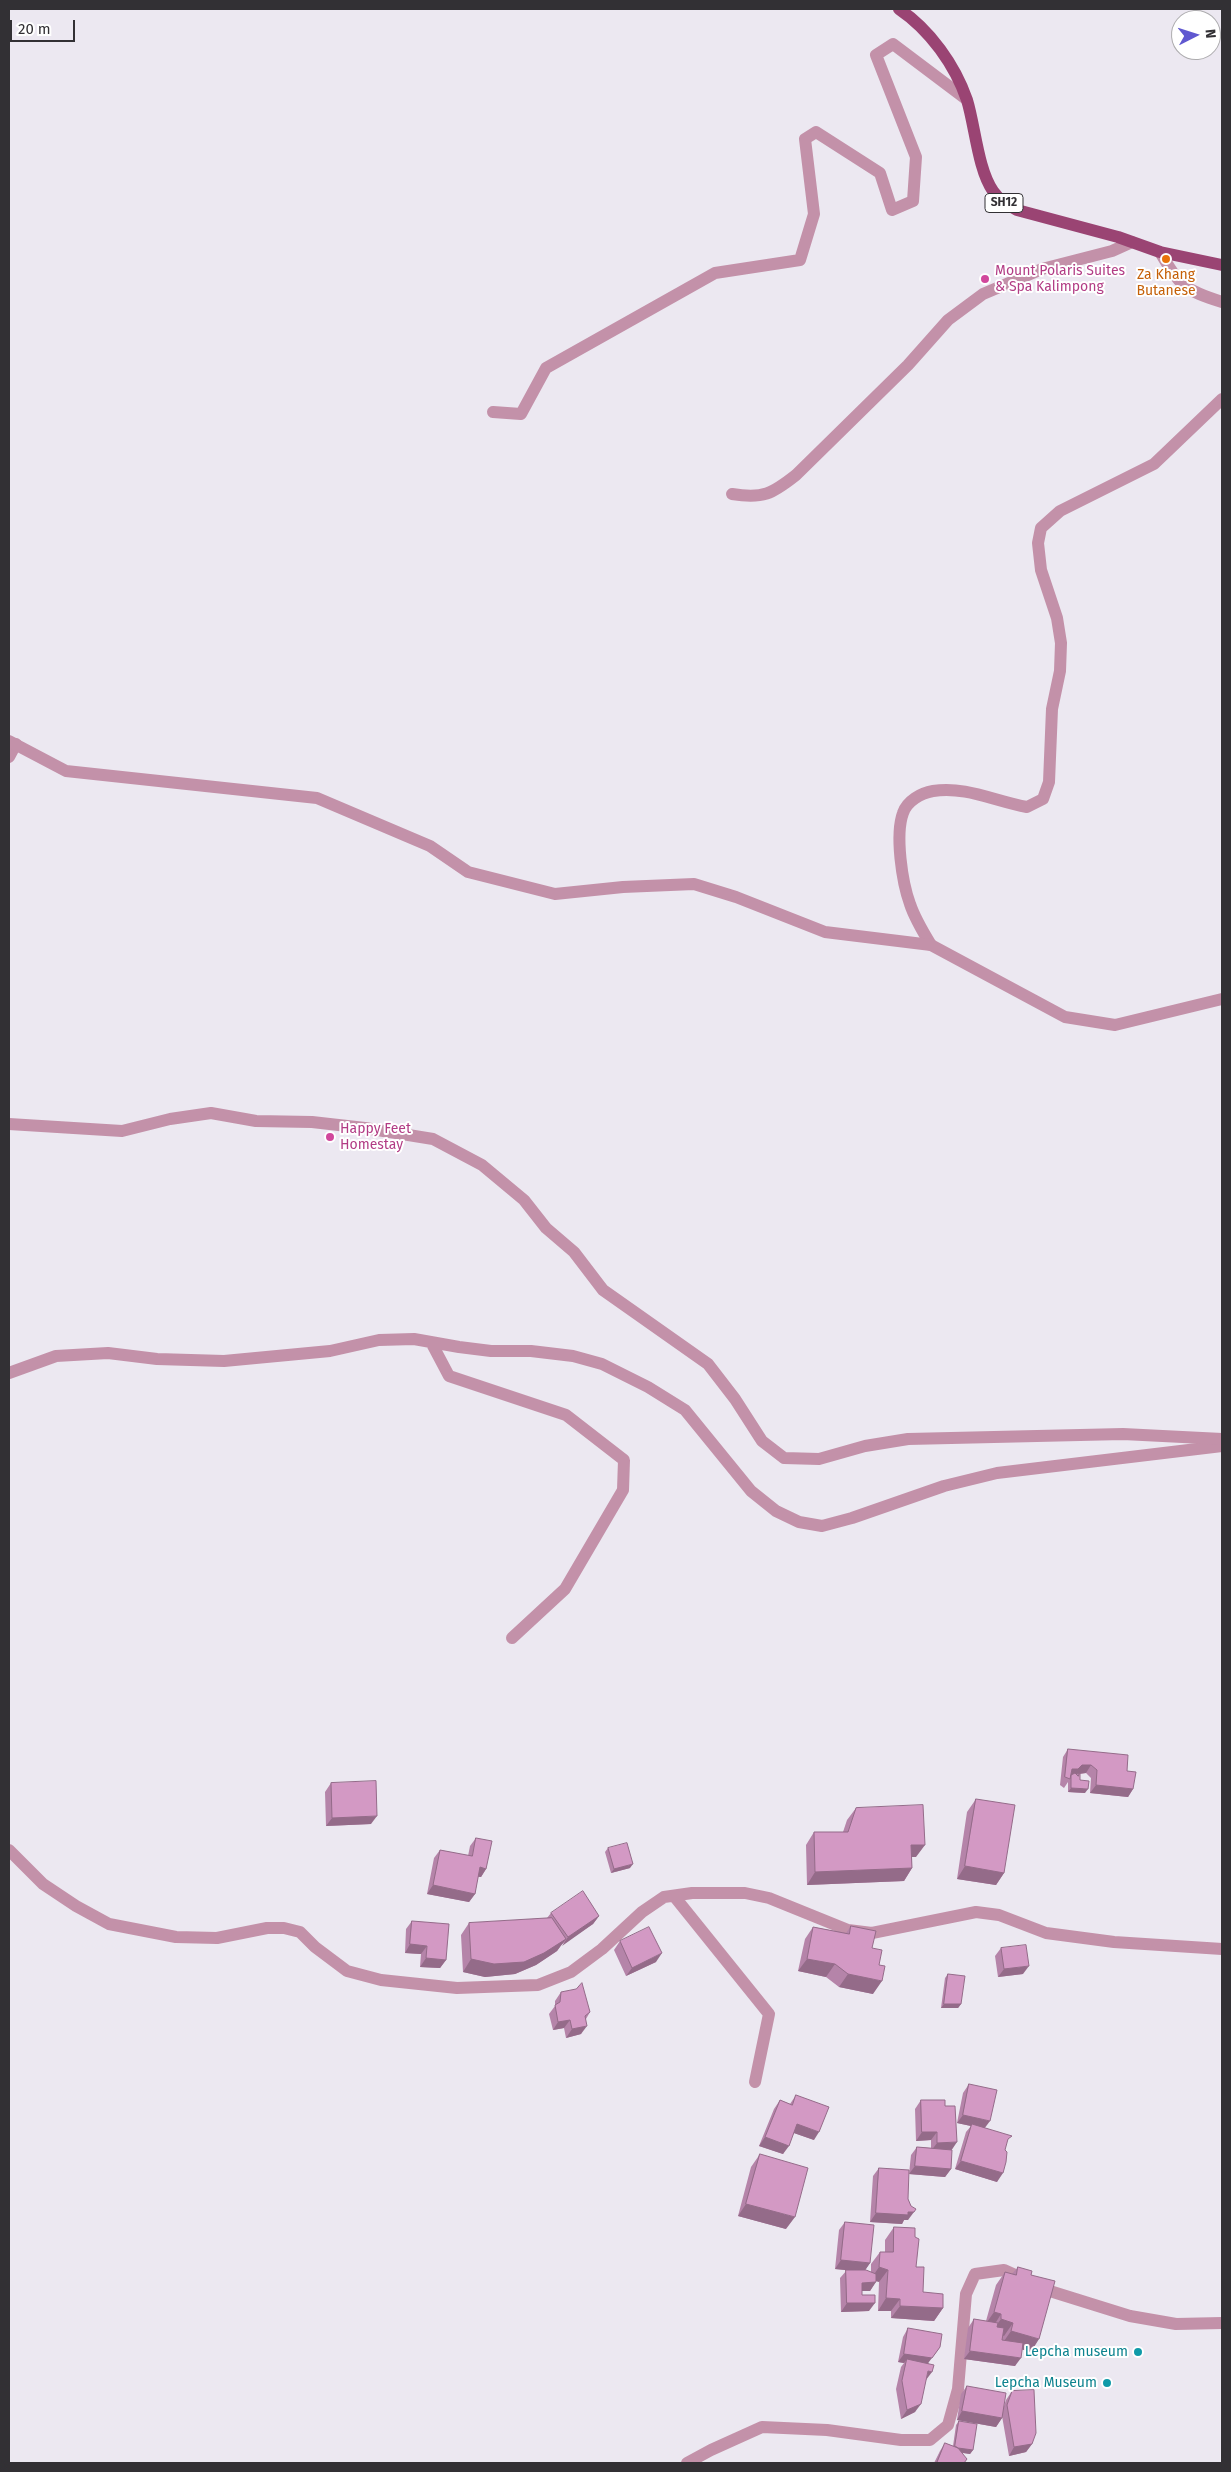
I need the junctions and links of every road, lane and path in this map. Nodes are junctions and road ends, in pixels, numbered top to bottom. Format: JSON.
{"nodes":[{"id":1,"x":900,"y":9,"type":"edge"},
{"id":2,"x":966,"y":99,"type":"junction"},
{"id":3,"x":1132,"y":242,"type":"junction"},
{"id":4,"x":1160,"y":252,"type":"junction"},
{"id":5,"x":1222,"y":265,"type":"edge"},
{"id":6,"x":1222,"y":302,"type":"edge"},
{"id":7,"x":1222,"y":400,"type":"edge"},
{"id":8,"x":493,"y":412,"type":"dead end"},
{"id":9,"x":732,"y":494,"type":"dead end"},
{"id":10,"x":12,"y":743,"type":"edge"},
{"id":11,"x":9,"y":756,"type":"edge"},
{"id":12,"x":931,"y":945,"type":"junction"},
{"id":13,"x":1222,"y":999,"type":"edge"},
{"id":14,"x":9,"y":1124,"type":"edge"},
{"id":15,"x":431,"y":1342,"type":"junction"},
{"id":16,"x":9,"y":1373,"type":"edge"},
{"id":17,"x":1222,"y":1439,"type":"edge"},
{"id":18,"x":1222,"y":1446,"type":"edge"},
{"id":19,"x":512,"y":1638,"type":"dead end"},
{"id":20,"x":9,"y":1850,"type":"edge"},
{"id":21,"x":674,"y":1896,"type":"junction"},
{"id":22,"x":1222,"y":1948,"type":"edge"},
{"id":23,"x":755,"y":2082,"type":"dead end"},
{"id":24,"x":1222,"y":2323,"type":"edge"},
{"id":25,"x":687,"y":2463,"type":"edge"}],
"edges":[{"from":1,"to":2,"type":"main road","number":"SH12"},
{"from":2,"to":3,"type":"main road","number":"SH12"},
{"from":2,"to":8,"type":"street"},
{"from":3,"to":4,"type":"main road","number":"SH12"},
{"from":3,"to":9,"type":"street"},
{"from":4,"to":5,"type":"main road","number":"SH12"},
{"from":4,"to":6,"type":"street"},
{"from":7,"to":12,"type":"street"},
{"from":10,"to":11,"type":"street"},
{"from":10,"to":12,"type":"street"},
{"from":12,"to":13,"type":"street"},
{"from":14,"to":17,"type":"street"},
{"from":15,"to":16,"type":"street"},
{"from":15,"to":18,"type":"street"},
{"from":15,"to":19,"type":"street"},
{"from":20,"to":21,"type":"street"},
{"from":21,"to":22,"type":"street"},
{"from":21,"to":23,"type":"street"},
{"from":24,"to":25,"type":"street"}]}
